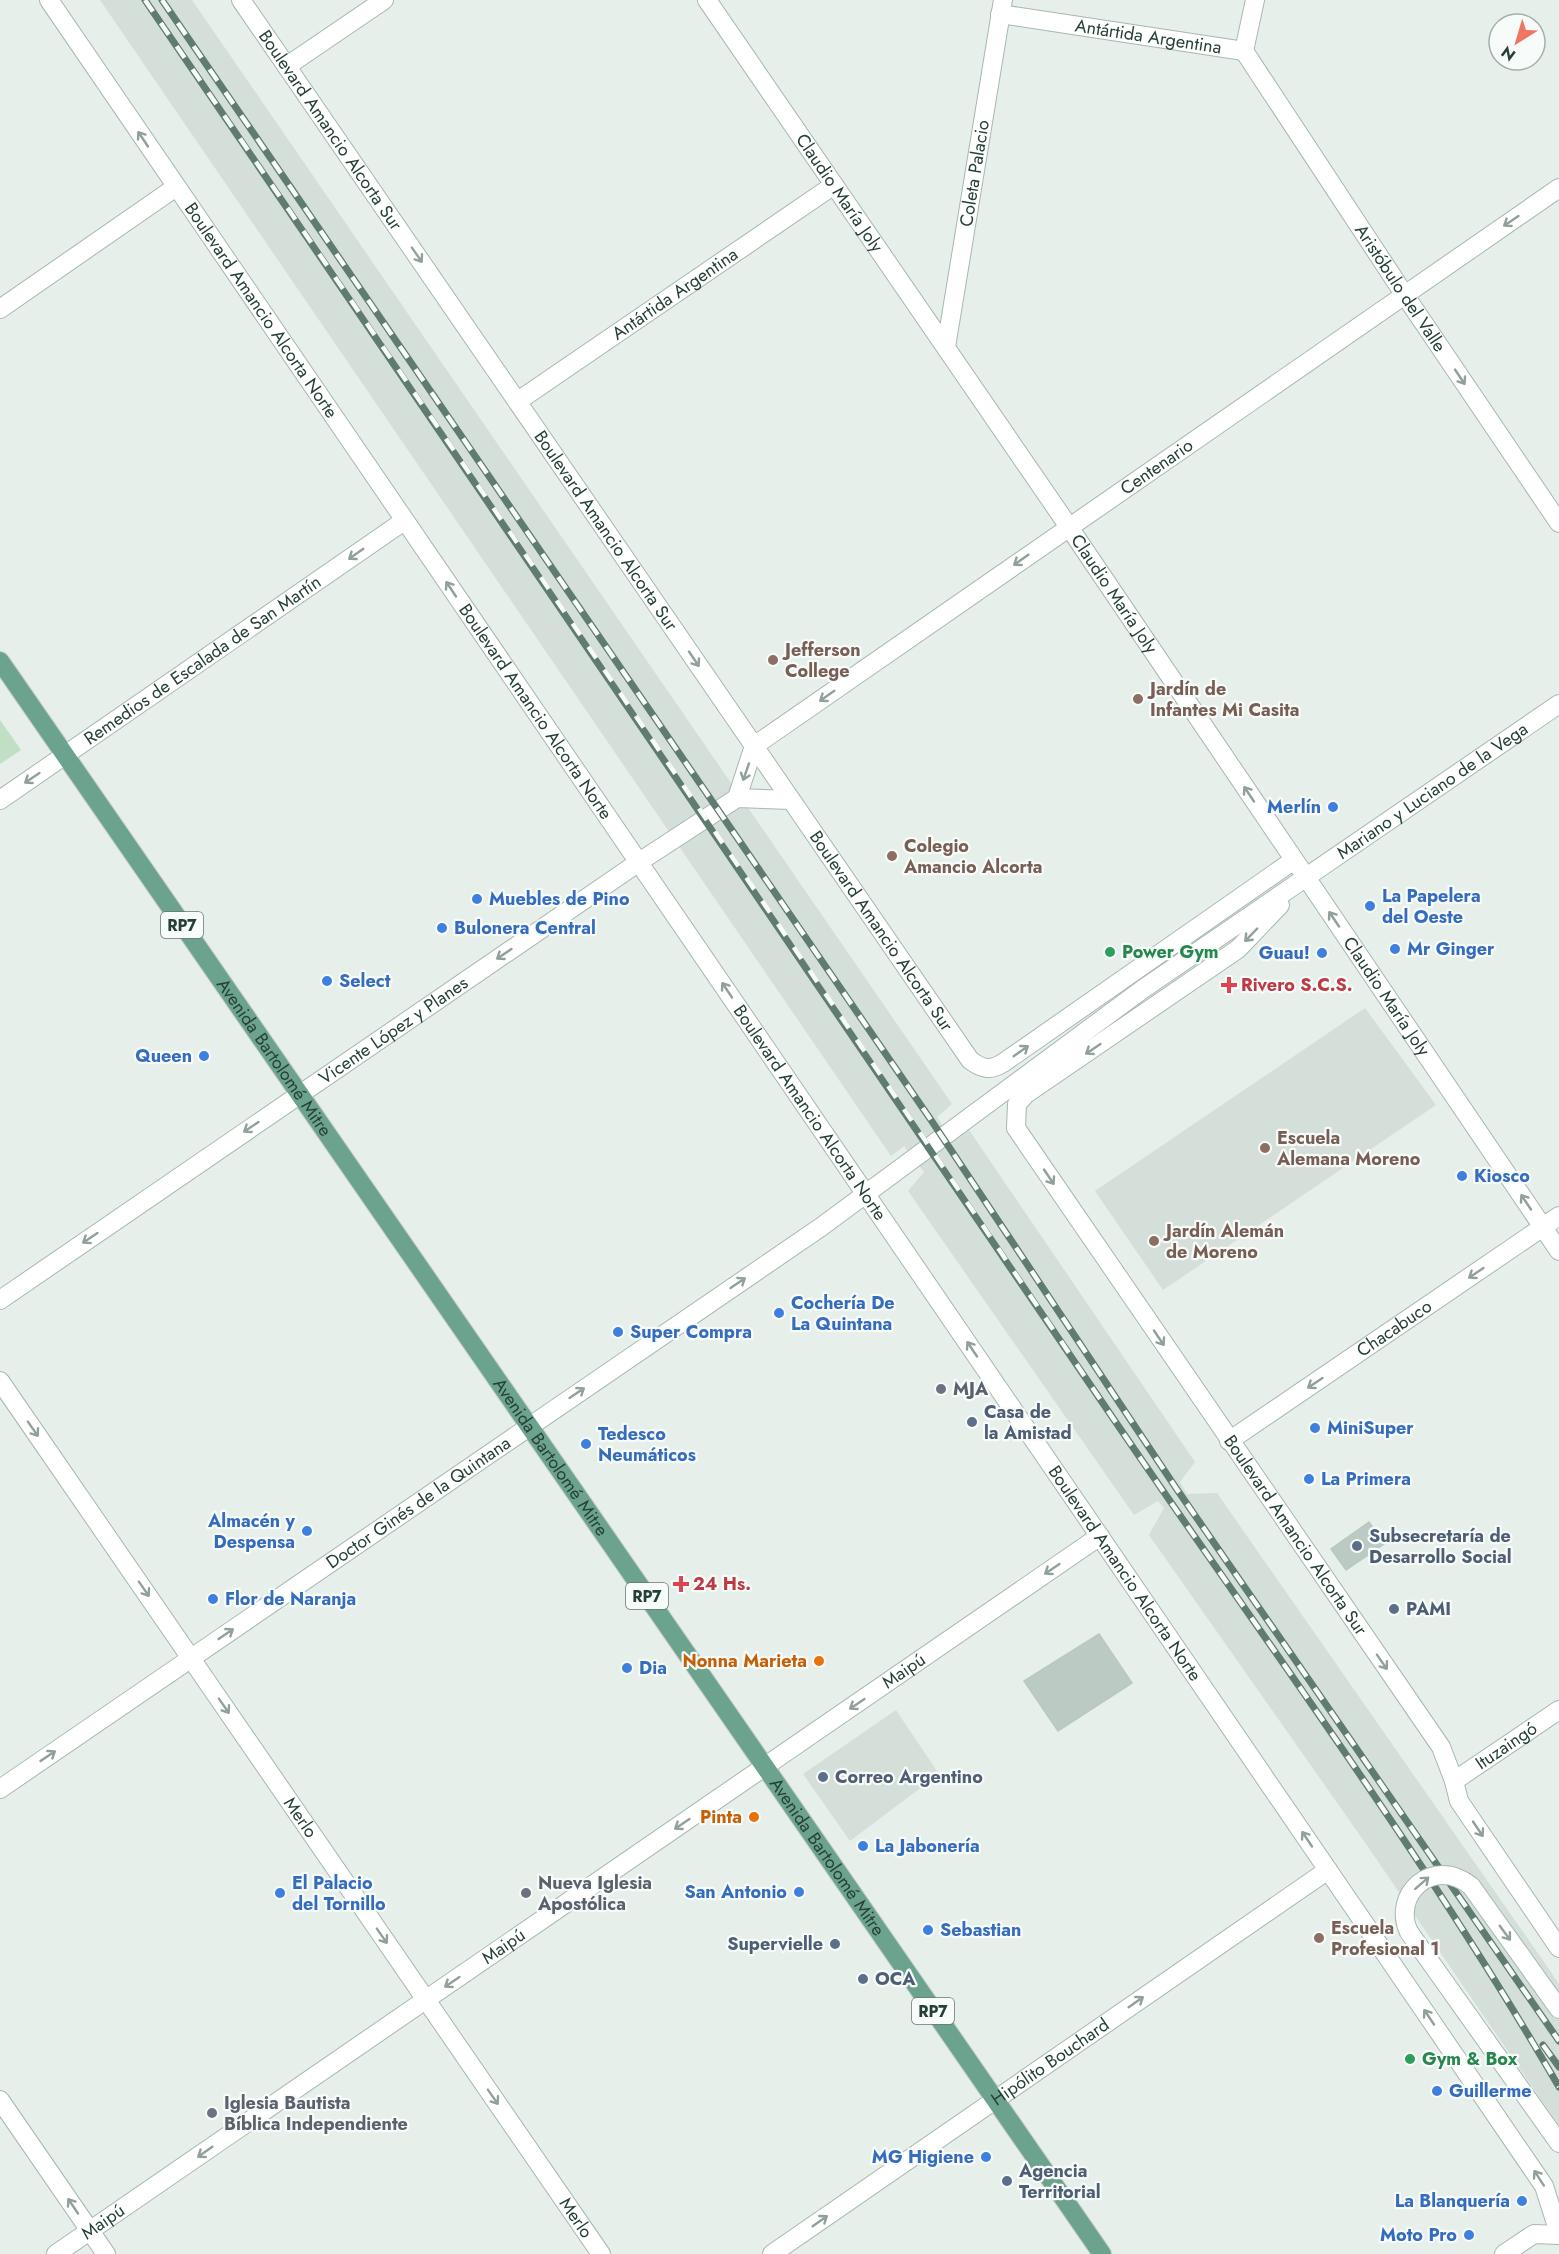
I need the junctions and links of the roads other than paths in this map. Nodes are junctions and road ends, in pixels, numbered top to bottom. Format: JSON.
{"nodes":[{"id":1,"x":49,"y":0,"type":"edge"},
{"id":2,"x":241,"y":0,"type":"edge"},
{"id":3,"x":384,"y":0,"type":"edge"},
{"id":4,"x":707,"y":0,"type":"edge"},
{"id":5,"x":1255,"y":0,"type":"edge"},
{"id":6,"x":1002,"y":7,"type":"edge"},
{"id":7,"x":1245,"y":51,"type":"junction"},
{"id":8,"x":287,"y":66,"type":"junction"},
{"id":9,"x":834,"y":184,"type":"junction"},
{"id":10,"x":176,"y":187,"type":"junction"},
{"id":11,"x":1559,"y":188,"type":"edge"},
{"id":12,"x":1404,"y":294,"type":"junction"},
{"id":13,"x":0,"y":309,"type":"edge"},
{"id":14,"x":946,"y":347,"type":"junction"},
{"id":15,"x":518,"y":401,"type":"junction"},
{"id":16,"x":404,"y":521,"type":"junction"},
{"id":17,"x":1559,"y":523,"type":"edge"},
{"id":18,"x":1069,"y":527,"type":"junction"},
{"id":19,"x":0,"y":661,"type":"edge"},
{"id":20,"x":1559,"y":704,"type":"edge"},
{"id":21,"x":754,"y":746,"type":"junction"},
{"id":22,"x":65,"y":756,"type":"junction"},
{"id":23,"x":737,"y":798,"type":"junction"},
{"id":24,"x":0,"y":800,"type":"edge"},
{"id":25,"x":791,"y":800,"type":"junction"},
{"id":26,"x":1294,"y":860,"type":"junction"},
{"id":27,"x":639,"y":862,"type":"junction"},
{"id":28,"x":1306,"y":878,"type":"junction"},
{"id":29,"x":299,"y":1094,"type":"junction"},
{"id":30,"x":994,"y":1098,"type":"joint"},
{"id":31,"x":1016,"y":1128,"type":"joint"},
{"id":32,"x":866,"y":1195,"type":"junction"},
{"id":33,"x":1559,"y":1216,"type":"edge"},
{"id":34,"x":1543,"y":1227,"type":"junction"},
{"id":35,"x":1559,"y":1251,"type":"edge"},
{"id":36,"x":0,"y":1300,"type":"edge"},
{"id":37,"x":0,"y":1381,"type":"edge"},
{"id":38,"x":529,"y":1426,"type":"junction"},
{"id":39,"x":1229,"y":1441,"type":"junction"},
{"id":40,"x":1100,"y":1536,"type":"junction"},
{"id":41,"x":191,"y":1658,"type":"junction"},
{"id":42,"x":1559,"y":1710,"type":"edge"},
{"id":43,"x":765,"y":1767,"type":"junction"},
{"id":44,"x":1454,"y":1781,"type":"junction"},
{"id":45,"x":0,"y":1789,"type":"edge"},
{"id":46,"x":1328,"y":1870,"type":"junction"},
{"id":47,"x":1559,"y":1948,"type":"edge"},
{"id":48,"x":426,"y":2000,"type":"junction"},
{"id":49,"x":1559,"y":2009,"type":"edge"},
{"id":50,"x":0,"y":2100,"type":"edge"},
{"id":51,"x":994,"y":2100,"type":"junction"},
{"id":52,"x":1554,"y":2136,"type":"edge"},
{"id":53,"x":90,"y":2231,"type":"junction"},
{"id":54,"x":1559,"y":2234,"type":"edge"},
{"id":55,"x":56,"y":2254,"type":"edge"},
{"id":56,"x":106,"y":2254,"type":"edge"},
{"id":57,"x":602,"y":2254,"type":"edge"},
{"id":58,"x":772,"y":2254,"type":"edge"},
{"id":59,"x":1101,"y":2254,"type":"edge"},
{"id":60,"x":1504,"y":2254,"type":"edge"}],
"edges":[{"from":10,"to":1,"type":"street","name":"Boulevard Amancio Alcorta Norte","one_way":true},
{"from":2,"to":8,"type":"street","name":"Boulevard Amancio Alcorta Sur"},
{"from":3,"to":8,"type":"street"},
{"from":4,"to":9,"type":"street","name":"Claudio María Joly"},
{"from":5,"to":7,"type":"street","name":"Antártida Argentina"},
{"from":6,"to":7,"type":"street","name":"Antártida Argentina"},
{"from":6,"to":14,"type":"street","name":"Coleta Palacio"},
{"from":7,"to":12,"type":"street","name":"Aristóbulo del Valle"},
{"from":8,"to":15,"type":"street","name":"Boulevard Amancio Alcorta Sur","one_way":true},
{"from":9,"to":14,"type":"street","name":"Claudio María Joly"},
{"from":9,"to":15,"type":"street","name":"Antártida Argentina"},
{"from":10,"to":13,"type":"street"},
{"from":10,"to":16,"type":"street","name":"Boulevard Amancio Alcorta Norte"},
{"from":11,"to":12,"type":"street","name":"Centenario","one_way":true},
{"from":12,"to":17,"type":"street","name":"Aristóbulo del Valle","one_way":true},
{"from":12,"to":18,"type":"street","name":"Centenario"},
{"from":14,"to":18,"type":"street","name":"Claudio María Joly"},
{"from":15,"to":21,"type":"street","name":"Boulevard Amancio Alcorta Sur","one_way":true},
{"from":16,"to":22,"type":"street","name":"Remedios de Escalada de San Martín","one_way":true},
{"from":27,"to":16,"type":"street","name":"Boulevard Amancio Alcorta Norte","one_way":true},
{"from":18,"to":21,"type":"street","name":"Centenario","one_way":true},
{"from":26,"to":18,"type":"street","name":"Claudio María Joly","one_way":true},
{"from":19,"to":22,"type":"main road","name":"Avenida Bartolomé Mitre","number":"RP7"},
{"from":20,"to":28,"type":"street","name":"Mariano y Luciano de la Vega"},
{"from":21,"to":23,"type":"street","one_way":true},
{"from":21,"to":25,"type":"street","name":"Boulevard Amancio Alcorta Sur"},
{"from":22,"to":24,"type":"street","name":"Remedios de Escalada de San Martín","one_way":true},
{"from":22,"to":29,"type":"main road","name":"Avenida Bartolomé Mitre","number":"RP7"},
{"from":23,"to":25,"type":"street"},
{"from":23,"to":27,"type":"street","name":"Vicente López y Planes"},
{"from":25,"to":26,"type":"street","name":"Boulevard Amancio Alcorta Sur","one_way":true},
{"from":26,"to":28,"type":"street","name":"Claudio María Joly"},
{"from":27,"to":29,"type":"street","name":"Vicente López y Planes","one_way":true},
{"from":32,"to":27,"type":"street","name":"Boulevard Amancio Alcorta Norte","one_way":true},
{"from":28,"to":30,"type":"street","name":"Mariano y Luciano de la Vega"},
{"from":28,"to":31,"type":"street","name":"Mariano y Luciano de la Vega","one_way":true},
{"from":34,"to":28,"type":"street","name":"Claudio María Joly","one_way":true},
{"from":29,"to":36,"type":"street","name":"Vicente López y Planes","one_way":true},
{"from":29,"to":38,"type":"main road","name":"Avenida Bartolomé Mitre","number":"RP7"},
{"from":30,"to":32,"type":"street","name":"Doctor Ginés de la Quintana"},
{"from":31,"to":39,"type":"street","name":"Boulevard Amancio Alcorta Sur","one_way":true},
{"from":38,"to":32,"type":"street","name":"Doctor Ginés de la Quintana","one_way":true},
{"from":40,"to":32,"type":"street","name":"Boulevard Amancio Alcorta Norte","one_way":true},
{"from":33,"to":34,"type":"street","name":"Chacabuco"},
{"from":34,"to":35,"type":"street","name":"Claudio María Joly"},
{"from":34,"to":39,"type":"street","name":"Chacabuco","one_way":true},
{"from":37,"to":41,"type":"street","name":"Merlo","one_way":true},
{"from":41,"to":38,"type":"street","name":"Doctor Ginés de la Quintana","one_way":true},
{"from":38,"to":43,"type":"main road","name":"Avenida Bartolomé Mitre","number":"RP7"},
{"from":39,"to":44,"type":"street","name":"Boulevard Amancio Alcorta Sur","one_way":true},
{"from":40,"to":43,"type":"street","name":"Maipú","one_way":true},
{"from":46,"to":40,"type":"street","name":"Boulevard Amancio Alcorta Norte","one_way":true},
{"from":45,"to":41,"type":"street","name":"Doctor Ginés de la Quintana","one_way":true},
{"from":41,"to":48,"type":"street","name":"Merlo","one_way":true},
{"from":42,"to":44,"type":"street","name":"Ituzaingó"},
{"from":43,"to":48,"type":"street","name":"Maipú","one_way":true},
{"from":43,"to":51,"type":"main road","name":"Avenida Bartolomé Mitre","number":"RP7"},
{"from":44,"to":47,"type":"street","name":"Boulevard Amancio Alcorta Sur","one_way":true},
{"from":51,"to":46,"type":"street","name":"Hipólito Bouchard","one_way":true},
{"from":54,"to":46,"type":"street","name":"Boulevard Amancio Alcorta Norte","one_way":true},
{"from":48,"to":53,"type":"street","name":"Maipú","one_way":true},
{"from":48,"to":57,"type":"street","name":"Merlo","one_way":true},
{"from":52,"to":49,"type":"street","one_way":true,"bridge":true},
{"from":53,"to":50,"type":"street","one_way":true},
{"from":58,"to":51,"type":"street","name":"Hipólito Bouchard","one_way":true},
{"from":51,"to":59,"type":"main road","name":"Avenida Bartolomé Mitre","number":"RP7"},
{"from":53,"to":55,"type":"street","name":"Maipú"},
{"from":53,"to":56,"type":"street"},
{"from":54,"to":60,"type":"street"}]}
